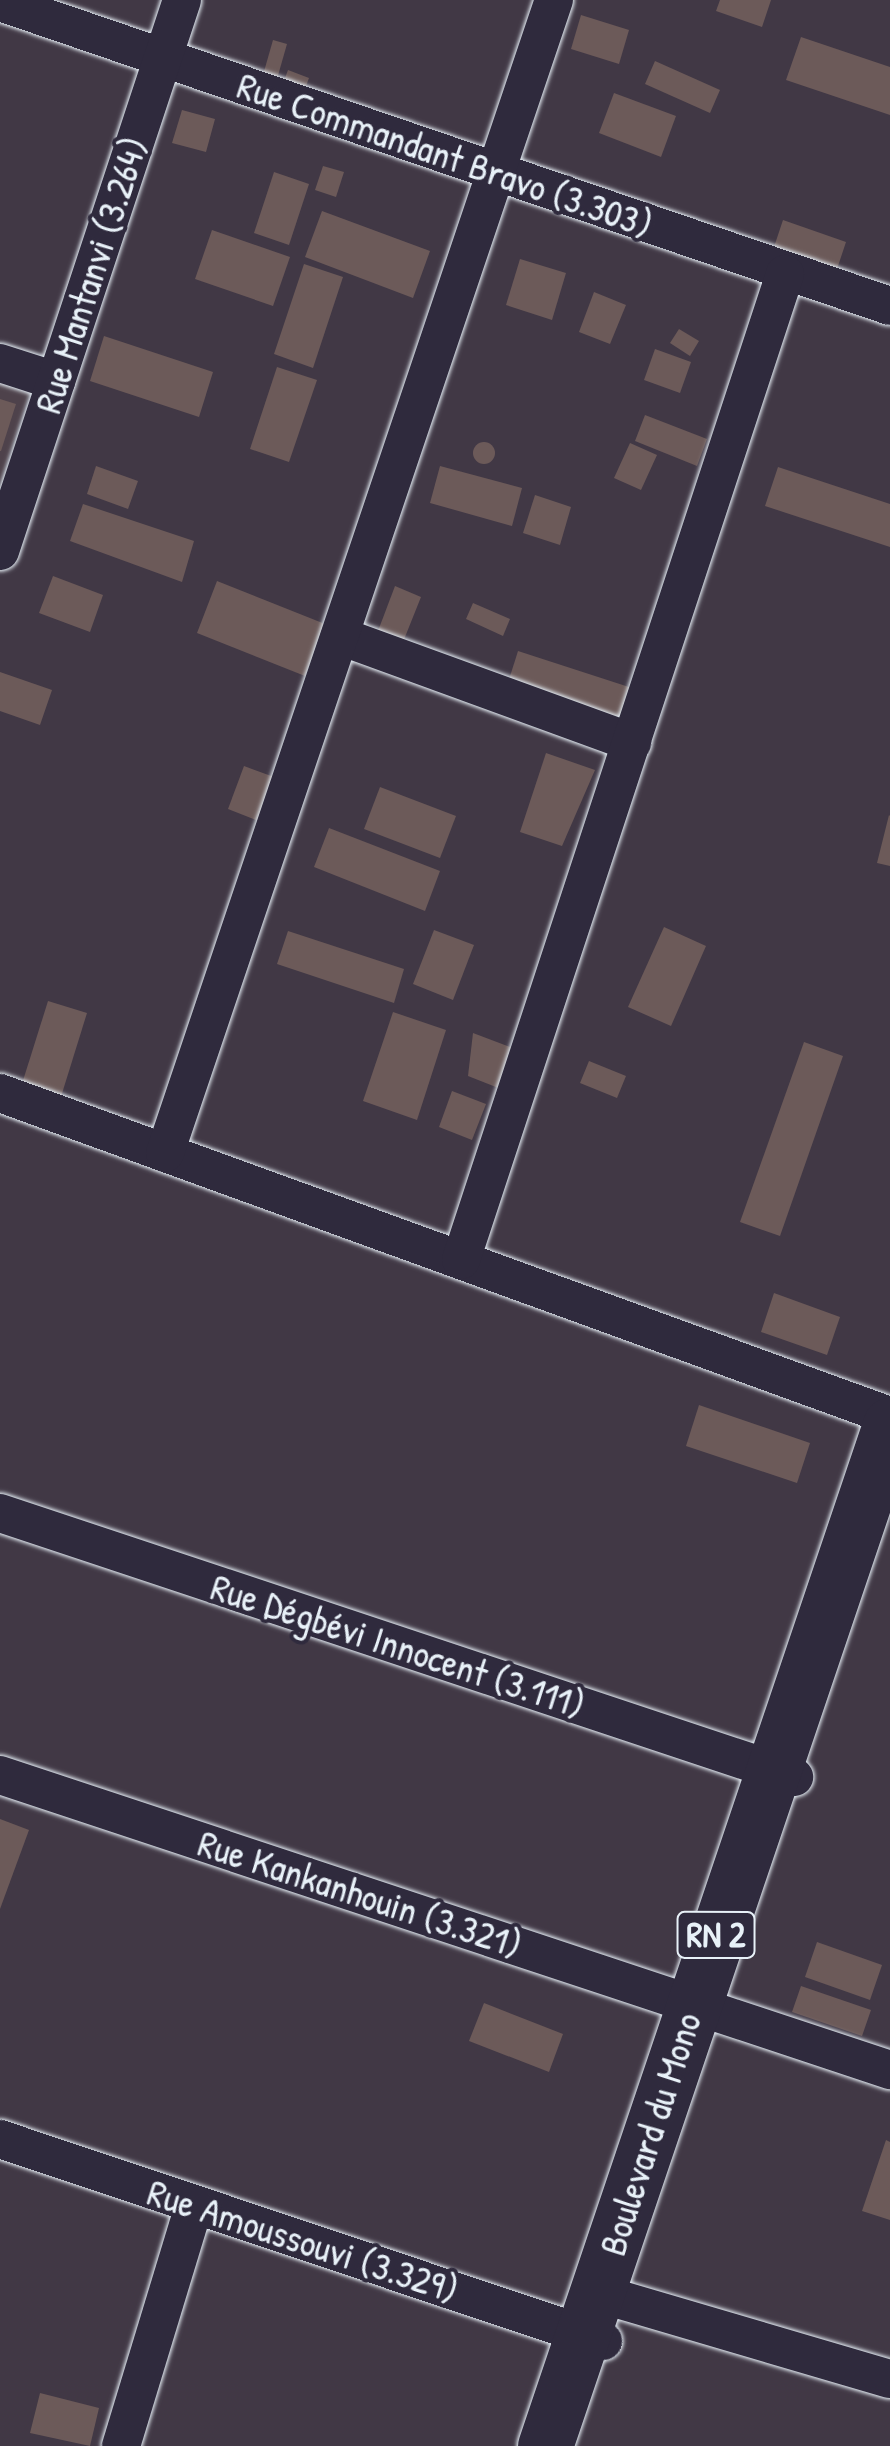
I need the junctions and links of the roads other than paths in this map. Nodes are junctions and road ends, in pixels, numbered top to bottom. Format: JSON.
{"nodes":[{"id":1,"x":182,"y":0,"type":"edge"},
{"id":2,"x":554,"y":0,"type":"edge"},
{"id":3,"x":0,"y":2,"type":"edge"},
{"id":4,"x":164,"y":56,"type":"junction"},
{"id":5,"x":495,"y":175,"type":"junction"},
{"id":6,"x":786,"y":274,"type":"junction"},
{"id":7,"x":890,"y":306,"type":"edge"},
{"id":8,"x":0,"y":364,"type":"edge"},
{"id":9,"x":56,"y":381,"type":"junction"},
{"id":10,"x":0,"y":550,"type":"edge"},
{"id":11,"x":340,"y":636,"type":"junction"},
{"id":12,"x":632,"y":742,"type":"junction"},
{"id":13,"x":0,"y":1093,"type":"edge"},
{"id":14,"x":165,"y":1153,"type":"junction"},
{"id":15,"x":462,"y":1260,"type":"junction"},
{"id":16,"x":890,"y":1416,"type":"edge"},
{"id":17,"x":890,"y":1425,"type":"edge"},
{"id":18,"x":890,"y":1508,"type":"edge"},
{"id":19,"x":0,"y":1513,"type":"edge"},
{"id":20,"x":784,"y":1774,"type":"junction"},
{"id":21,"x":0,"y":1775,"type":"edge"},
{"id":22,"x":706,"y":2009,"type":"junction"},
{"id":23,"x":890,"y":2070,"type":"edge"},
{"id":24,"x":0,"y":2139,"type":"edge"},
{"id":25,"x":194,"y":2205,"type":"junction"},
{"id":26,"x":603,"y":2325,"type":"junction"},
{"id":27,"x":890,"y":2378,"type":"edge"},
{"id":28,"x":121,"y":2446,"type":"edge"},
{"id":29,"x":545,"y":2446,"type":"edge"},
{"id":30,"x":571,"y":2446,"type":"edge"}],
"edges":[{"from":1,"to":4,"type":"street","name":"Rue Mantanvi (3.264)"},
{"from":2,"to":5,"type":"street"},
{"from":3,"to":4,"type":"street","name":"Rue Commandant Bravo (3.303)"},
{"from":4,"to":5,"type":"street","name":"Rue Commandant Bravo (3.303)"},
{"from":4,"to":9,"type":"street","name":"Rue Mantanvi (3.264)"},
{"from":5,"to":6,"type":"street","name":"Rue Commandant Bravo (3.303)"},
{"from":5,"to":11,"type":"street"},
{"from":6,"to":7,"type":"street","name":"Rue Commandant Bravo (3.303)"},
{"from":6,"to":12,"type":"street"},
{"from":8,"to":9,"type":"street"},
{"from":9,"to":10,"type":"street","name":"Rue Mantanvi (3.264)"},
{"from":11,"to":12,"type":"street"},
{"from":11,"to":14,"type":"street"},
{"from":12,"to":15,"type":"street"},
{"from":13,"to":14,"type":"street"},
{"from":14,"to":15,"type":"street"},
{"from":15,"to":16,"type":"street"},
{"from":17,"to":20,"type":"main road","name":"Boulevard du Mono","number":"RN 2"},
{"from":18,"to":20,"type":"main road","name":"Boulevard du Mono","number":"RN 2"},
{"from":19,"to":20,"type":"street","name":"Rue Dégbévi Innocent (3.111)"},
{"from":20,"to":22,"type":"main road","name":"Boulevard du Mono","number":"RN 2"},
{"from":21,"to":22,"type":"street","name":"Rue Kankanhouin (3.321)"},
{"from":22,"to":23,"type":"street","name":"Rue Kankanhouin (3.321)"},
{"from":22,"to":26,"type":"main road","name":"Boulevard du Mono","number":"RN 2"},
{"from":24,"to":25,"type":"street","name":"Rue Amoussouvi (3.329)"},
{"from":25,"to":26,"type":"street","name":"Rue Amoussouvi (3.329)"},
{"from":25,"to":28,"type":"street"},
{"from":26,"to":27,"type":"street","name":"Rue Amoussouvi (3.329)"},
{"from":26,"to":29,"type":"main road","name":"Boulevard du Mono","number":"RN 2"},
{"from":26,"to":30,"type":"main road","name":"Boulevard du Mono","number":"RN 2"}]}
